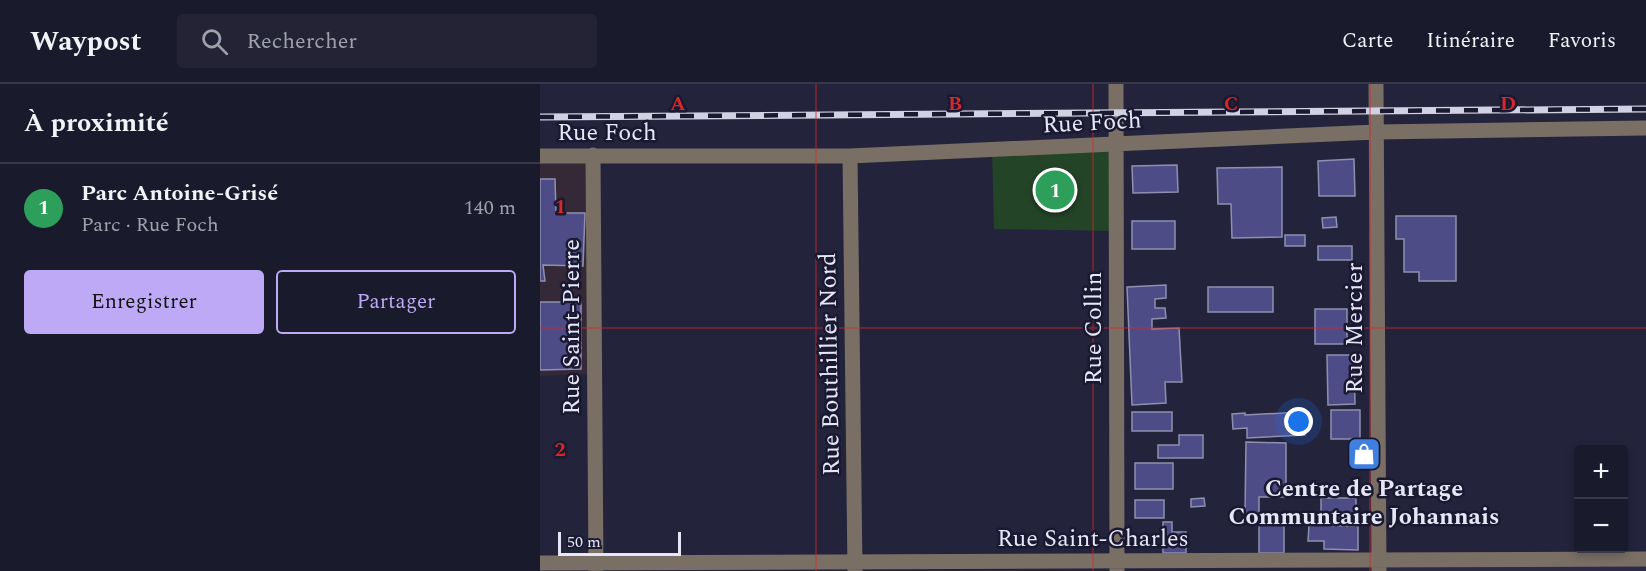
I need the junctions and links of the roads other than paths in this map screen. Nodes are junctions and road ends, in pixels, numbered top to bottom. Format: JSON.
{"nodes":[{"id":1,"x":1116,"y":84,"type":"edge"},
{"id":2,"x":1376,"y":84,"type":"edge"},
{"id":3,"x":1646,"y":128,"type":"edge"},
{"id":4,"x":1376,"y":132,"type":"junction"},
{"id":5,"x":1116,"y":145,"type":"junction"},
{"id":6,"x":593,"y":155,"type":"junction"},
{"id":7,"x":540,"y":156,"type":"edge"},
{"id":8,"x":850,"y":156,"type":"junction"},
{"id":9,"x":1646,"y":560,"type":"edge"},
{"id":10,"x":540,"y":562,"type":"edge"},
{"id":11,"x":854,"y":566,"type":"edge"},
{"id":12,"x":1117,"y":566,"type":"edge"},
{"id":13,"x":1379,"y":566,"type":"edge"},
{"id":14,"x":596,"y":567,"type":"edge"}],
"edges":[{"from":1,"to":5,"type":"street","name":"Rue Collin"},
{"from":2,"to":4,"type":"street","name":"Rue Mercier"},
{"from":3,"to":4,"type":"street","name":"Rue Foch"},
{"from":4,"to":5,"type":"street","name":"Rue Foch"},
{"from":4,"to":13,"type":"street","name":"Rue Mercier"},
{"from":5,"to":8,"type":"street","name":"Rue Foch"},
{"from":5,"to":12,"type":"street","name":"Rue Collin"},
{"from":6,"to":7,"type":"street","name":"Rue Foch"},
{"from":6,"to":8,"type":"street","name":"Rue Foch"},
{"from":6,"to":14,"type":"street","name":"Rue Saint-Pierre"},
{"from":8,"to":11,"type":"street","name":"Rue Bouthillier Nord"},
{"from":9,"to":13,"type":"street","name":"Rue Saint-Charles"},
{"from":10,"to":14,"type":"street","name":"Rue Saint-Charles"},
{"from":11,"to":12,"type":"street","name":"Rue Saint-Charles"},
{"from":11,"to":14,"type":"street","name":"Rue Saint-Charles"},
{"from":12,"to":13,"type":"street","name":"Rue Saint-Charles"}]}
